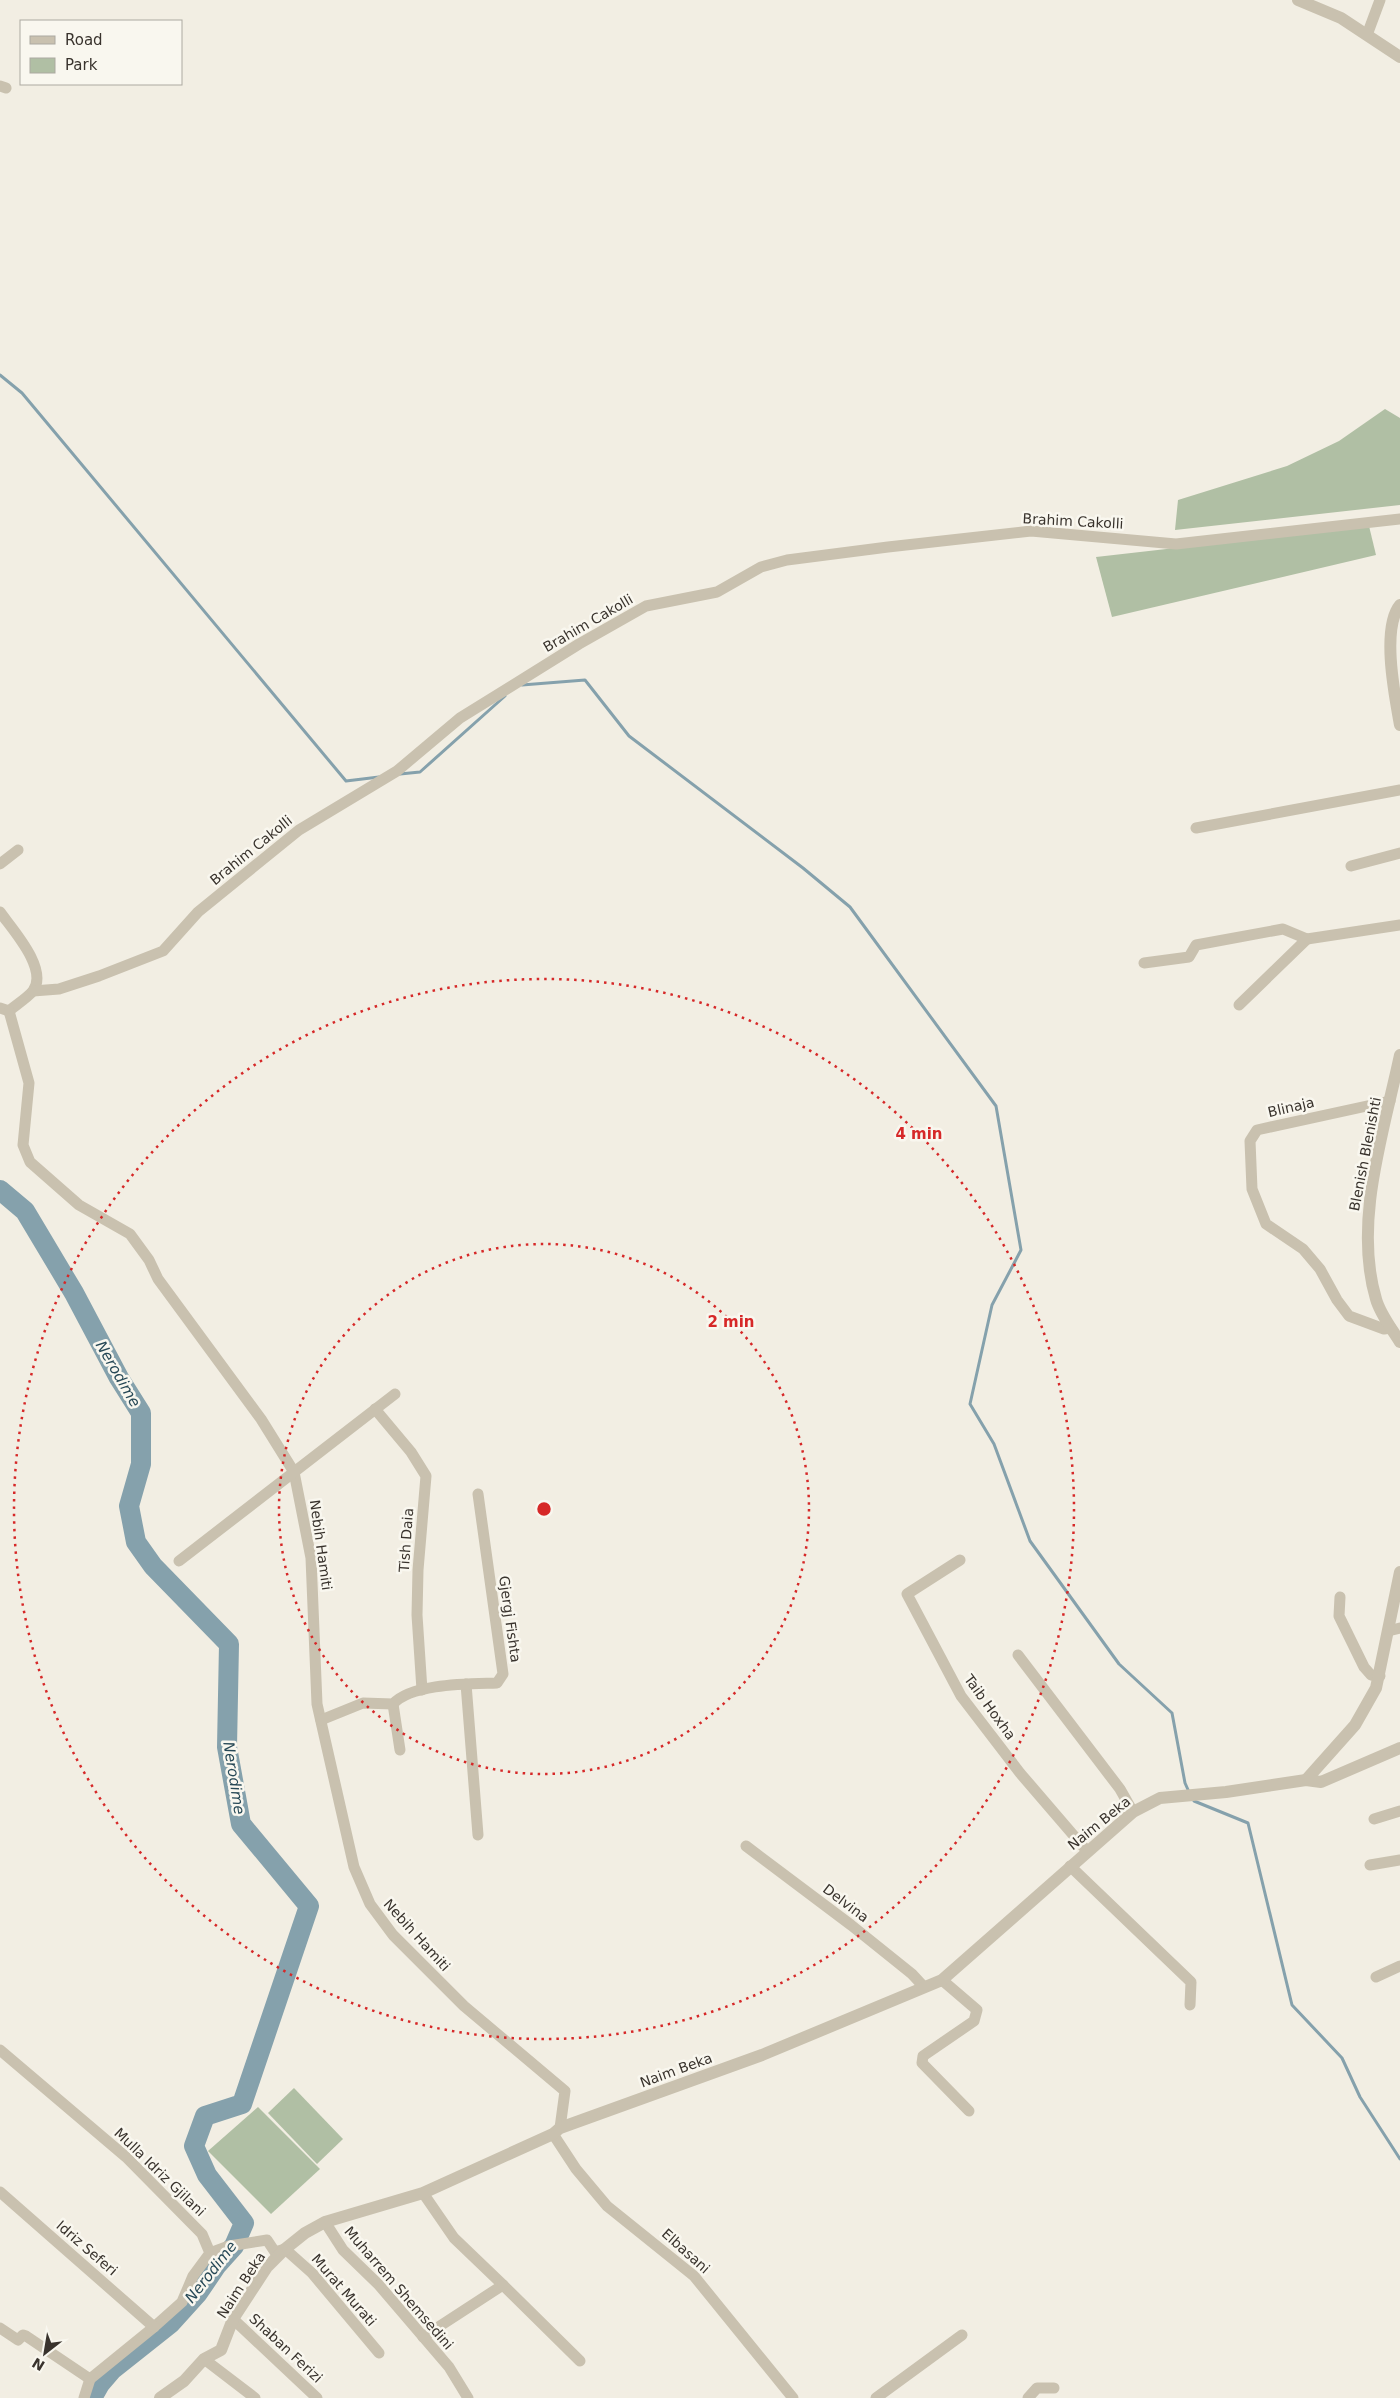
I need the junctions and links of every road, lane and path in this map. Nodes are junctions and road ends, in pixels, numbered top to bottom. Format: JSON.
{"nodes":[{"id":1,"x":1298,"y":0,"type":"edge"},
{"id":2,"x":1380,"y":0,"type":"edge"},
{"id":3,"x":1367,"y":35,"type":"junction"},
{"id":4,"x":1400,"y":57,"type":"edge"},
{"id":5,"x":1400,"y":519,"type":"edge"},
{"id":6,"x":1400,"y":605,"type":"edge"},
{"id":7,"x":1400,"y":724,"type":"edge"},
{"id":8,"x":1400,"y":790,"type":"edge"},
{"id":9,"x":1196,"y":828,"type":"dead end"},
{"id":10,"x":18,"y":850,"type":"dead end"},
{"id":11,"x":1400,"y":853,"type":"edge"},
{"id":12,"x":0,"y":864,"type":"edge"},
{"id":13,"x":1351,"y":866,"type":"dead end"},
{"id":14,"x":0,"y":912,"type":"edge"},
{"id":15,"x":1400,"y":925,"type":"edge"},
{"id":16,"x":1307,"y":939,"type":"junction"},
{"id":17,"x":1144,"y":964,"type":"dead end"},
{"id":18,"x":32,"y":991,"type":"junction"},
{"id":19,"x":1239,"y":1006,"type":"dead end"},
{"id":20,"x":4,"y":1009,"type":"edge"},
{"id":21,"x":1400,"y":1055,"type":"edge"},
{"id":22,"x":1390,"y":1101,"type":"junction"},
{"id":23,"x":1391,"y":1328,"type":"junction"},
{"id":24,"x":1400,"y":1342,"type":"edge"},
{"id":25,"x":395,"y":1394,"type":"dead end"},
{"id":26,"x":375,"y":1409,"type":"junction"},
{"id":27,"x":294,"y":1472,"type":"junction"},
{"id":28,"x":478,"y":1494,"type":"dead end"},
{"id":29,"x":960,"y":1560,"type":"dead end"},
{"id":30,"x":179,"y":1561,"type":"dead end"},
{"id":31,"x":1400,"y":1572,"type":"edge"},
{"id":32,"x":1340,"y":1597,"type":"dead end"},
{"id":33,"x":1394,"y":1629,"type":"edge"},
{"id":34,"x":1018,"y":1655,"type":"dead end"},
{"id":35,"x":1380,"y":1676,"type":"junction"},
{"id":36,"x":466,"y":1684,"type":"junction"},
{"id":37,"x":422,"y":1690,"type":"junction"},
{"id":38,"x":393,"y":1704,"type":"junction"},
{"id":39,"x":321,"y":1720,"type":"junction"},
{"id":40,"x":1400,"y":1748,"type":"edge"},
{"id":41,"x":400,"y":1750,"type":"dead end"},
{"id":42,"x":1306,"y":1780,"type":"junction"},
{"id":43,"x":1400,"y":1811,"type":"edge"},
{"id":44,"x":1133,"y":1812,"type":"junction"},
{"id":45,"x":1374,"y":1819,"type":"dead end"},
{"id":46,"x":478,"y":1834,"type":"dead end"},
{"id":47,"x":746,"y":1846,"type":"dead end"},
{"id":48,"x":1087,"y":1851,"type":"junction"},
{"id":49,"x":1400,"y":1860,"type":"edge"},
{"id":50,"x":1370,"y":1865,"type":"dead end"},
{"id":51,"x":1070,"y":1866,"type":"junction"},
{"id":52,"x":1400,"y":1966,"type":"edge"},
{"id":53,"x":1376,"y":1977,"type":"dead end"},
{"id":54,"x":942,"y":1980,"type":"junction"},
{"id":55,"x":924,"y":1987,"type":"junction"},
{"id":56,"x":1190,"y":2005,"type":"dead end"},
{"id":57,"x":0,"y":2050,"type":"edge"},
{"id":58,"x":969,"y":2111,"type":"dead end"},
{"id":59,"x":557,"y":2131,"type":"junction"},
{"id":60,"x":0,"y":2192,"type":"edge"},
{"id":61,"x":423,"y":2193,"type":"junction"},
{"id":62,"x":325,"y":2222,"type":"junction"},
{"id":63,"x":285,"y":2249,"type":"junction"},
{"id":64,"x":210,"y":2253,"type":"junction"},
{"id":65,"x":503,"y":2285,"type":"junction"},
{"id":66,"x":233,"y":2319,"type":"junction"},
{"id":67,"x":0,"y":2328,"type":"edge"},
{"id":68,"x":154,"y":2328,"type":"junction"},
{"id":69,"x":962,"y":2335,"type":"dead end"},
{"id":70,"x":424,"y":2338,"type":"junction"},
{"id":71,"x":379,"y":2353,"type":"dead end"},
{"id":72,"x":204,"y":2358,"type":"junction"},
{"id":73,"x":580,"y":2361,"type":"dead end"},
{"id":74,"x":90,"y":2378,"type":"junction"},
{"id":75,"x":1054,"y":2388,"type":"dead end"},
{"id":76,"x":165,"y":2397,"type":"edge"},
{"id":77,"x":84,"y":2398,"type":"edge"},
{"id":78,"x":255,"y":2398,"type":"edge"},
{"id":79,"x":318,"y":2398,"type":"edge"},
{"id":80,"x":468,"y":2398,"type":"edge"},
{"id":81,"x":793,"y":2398,"type":"edge"},
{"id":82,"x":876,"y":2398,"type":"edge"},
{"id":83,"x":1028,"y":2398,"type":"edge"}],
"edges":[{"from":1,"to":3,"type":"street"},
{"from":2,"to":3,"type":"street"},
{"from":3,"to":4,"type":"street"},
{"from":5,"to":18,"type":"street","name":"Brahim Cakolli"},
{"from":6,"to":7,"type":"street"},
{"from":8,"to":9,"type":"street"},
{"from":10,"to":12,"type":"street"},
{"from":11,"to":13,"type":"street"},
{"from":14,"to":18,"type":"street"},
{"from":15,"to":16,"type":"street"},
{"from":16,"to":17,"type":"street"},
{"from":16,"to":19,"type":"street"},
{"from":18,"to":20,"type":"street"},
{"from":20,"to":27,"type":"street","name":"Nebih Hamiti"},
{"from":21,"to":22,"type":"street","name":"Blenish Blenishti"},
{"from":22,"to":23,"type":"street","name":"Blenish Blenishti"},
{"from":22,"to":23,"type":"street","name":"Blinaja"},
{"from":23,"to":24,"type":"street","name":"Blenish Blenishti"},
{"from":25,"to":26,"type":"street"},
{"from":26,"to":27,"type":"street"},
{"from":26,"to":37,"type":"street","name":"Tish Daia"},
{"from":27,"to":30,"type":"street"},
{"from":27,"to":39,"type":"street","name":"Nebih Hamiti"},
{"from":28,"to":36,"type":"street","name":"Gjergj Fishta"},
{"from":29,"to":48,"type":"street","name":"Taib Hoxha"},
{"from":31,"to":33,"type":"street"},
{"from":32,"to":35,"type":"street"},
{"from":33,"to":35,"type":"street"},
{"from":34,"to":44,"type":"street"},
{"from":35,"to":42,"type":"street"},
{"from":36,"to":37,"type":"street","name":"Gjergj Fishta"},
{"from":36,"to":46,"type":"street"},
{"from":37,"to":38,"type":"street","name":"Gjergj Fishta"},
{"from":38,"to":39,"type":"street","name":"Gjergj Fishta"},
{"from":38,"to":41,"type":"street"},
{"from":39,"to":59,"type":"street","name":"Nebih Hamiti"},
{"from":40,"to":42,"type":"street","name":"Naim Beka"},
{"from":42,"to":44,"type":"street","name":"Naim Beka"},
{"from":43,"to":45,"type":"street"},
{"from":44,"to":48,"type":"street","name":"Naim Beka"},
{"from":47,"to":55,"type":"street","name":"Delvina"},
{"from":48,"to":51,"type":"street","name":"Naim Beka"},
{"from":49,"to":50,"type":"street"},
{"from":51,"to":54,"type":"street","name":"Naim Beka"},
{"from":51,"to":56,"type":"street"},
{"from":52,"to":53,"type":"street"},
{"from":54,"to":55,"type":"street","name":"Naim Beka"},
{"from":54,"to":58,"type":"street"},
{"from":55,"to":59,"type":"street","name":"Naim Beka"},
{"from":57,"to":64,"type":"street","name":"Mulla Idriz Gjilani"},
{"from":59,"to":61,"type":"street","name":"Naim Beka"},
{"from":59,"to":81,"type":"street","name":"Elbasani"},
{"from":60,"to":68,"type":"street","name":"Idriz Seferi"},
{"from":61,"to":62,"type":"street","name":"Naim Beka"},
{"from":61,"to":65,"type":"street"},
{"from":62,"to":63,"type":"street","name":"Naim Beka"},
{"from":62,"to":70,"type":"street","name":"Muharrem Shemsedini"},
{"from":63,"to":64,"type":"street","name":"Murat Murati"},
{"from":63,"to":66,"type":"street","name":"Naim Beka"},
{"from":63,"to":71,"type":"street","name":"Murat Murati"},
{"from":64,"to":68,"type":"street"},
{"from":65,"to":70,"type":"street"},
{"from":65,"to":73,"type":"street"},
{"from":66,"to":72,"type":"street","name":"Naim Beka"},
{"from":66,"to":79,"type":"street","name":"Shaban Ferizi"},
{"from":67,"to":74,"type":"street"},
{"from":68,"to":74,"type":"street"},
{"from":69,"to":82,"type":"street"},
{"from":70,"to":80,"type":"street","name":"Muharrem Shemsedini"},
{"from":72,"to":76,"type":"street","name":"Naim Beka"},
{"from":72,"to":78,"type":"street"},
{"from":74,"to":77,"type":"street"},
{"from":75,"to":83,"type":"street"}]}
